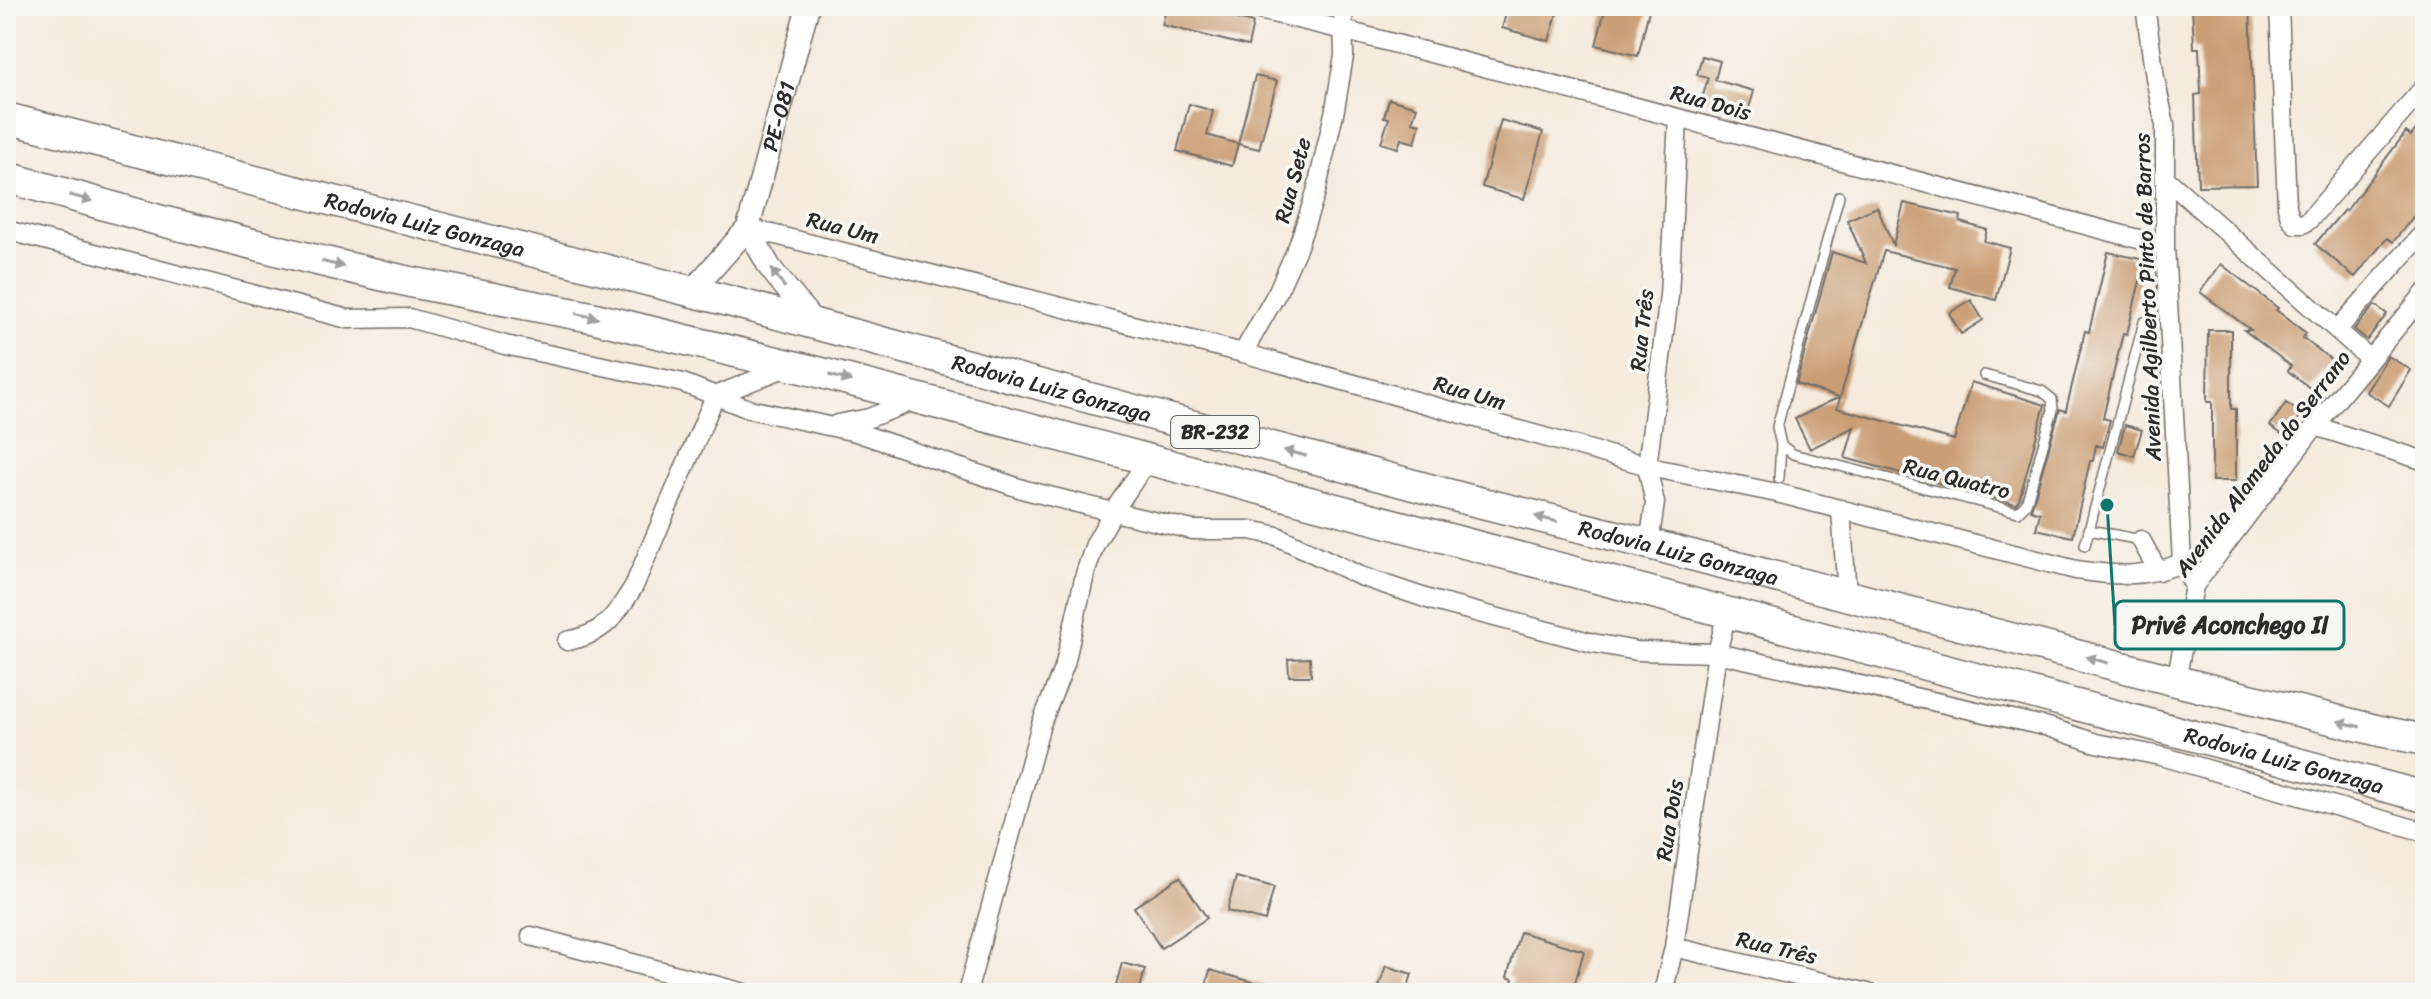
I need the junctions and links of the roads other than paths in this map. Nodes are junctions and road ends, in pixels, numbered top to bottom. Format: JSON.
{"nodes":[{"id":1,"x":808,"y":6,"type":"edge"},
{"id":2,"x":1243,"y":6,"type":"edge"},
{"id":3,"x":1343,"y":6,"type":"edge"},
{"id":4,"x":2145,"y":6,"type":"edge"},
{"id":5,"x":2279,"y":6,"type":"edge"},
{"id":6,"x":1343,"y":30,"type":"junction"},
{"id":7,"x":2425,"y":86,"type":"edge"},
{"id":8,"x":6,"y":118,"type":"edge"},
{"id":9,"x":1678,"y":118,"type":"junction"},
{"id":10,"x":6,"y":177,"type":"edge"},
{"id":11,"x":2165,"y":178,"type":"junction"},
{"id":12,"x":1839,"y":196,"type":"dead end"},
{"id":13,"x":748,"y":228,"type":"junction"},
{"id":14,"x":2425,"y":231,"type":"edge"},
{"id":15,"x":7,"y":237,"type":"edge"},
{"id":16,"x":2165,"y":246,"type":"junction"},
{"id":17,"x":692,"y":291,"type":"junction"},
{"id":18,"x":2425,"y":293,"type":"edge"},
{"id":19,"x":2144,"y":322,"type":"dead end"},
{"id":20,"x":815,"y":324,"type":"junction"},
{"id":21,"x":2337,"y":330,"type":"junction"},
{"id":22,"x":1243,"y":353,"type":"junction"},
{"id":23,"x":2370,"y":359,"type":"junction"},
{"id":24,"x":790,"y":366,"type":"junction"},
{"id":25,"x":1984,"y":375,"type":"dead end"},
{"id":26,"x":715,"y":396,"type":"junction"},
{"id":27,"x":918,"y":399,"type":"junction"},
{"id":28,"x":826,"y":426,"type":"junction"},
{"id":29,"x":2315,"y":426,"type":"junction"},
{"id":30,"x":1781,"y":445,"type":"junction"},
{"id":31,"x":1147,"y":461,"type":"junction"},
{"id":32,"x":2425,"y":461,"type":"edge"},
{"id":33,"x":1647,"y":466,"type":"junction"},
{"id":34,"x":1778,"y":486,"type":"junction"},
{"id":35,"x":1841,"y":509,"type":"junction"},
{"id":36,"x":1113,"y":512,"type":"junction"},
{"id":37,"x":2089,"y":530,"type":"junction"},
{"id":38,"x":2141,"y":540,"type":"joint"},
{"id":39,"x":1649,"y":544,"type":"junction"},
{"id":40,"x":2085,"y":545,"type":"dead end"},
{"id":41,"x":2182,"y":563,"type":"junction"},
{"id":42,"x":2158,"y":571,"type":"junction"},
{"id":43,"x":2194,"y":586,"type":"junction"},
{"id":44,"x":1847,"y":595,"type":"junction"},
{"id":45,"x":1727,"y":613,"type":"junction"},
{"id":46,"x":567,"y":641,"type":"dead end"},
{"id":47,"x":1717,"y":653,"type":"junction"},
{"id":48,"x":2176,"y":681,"type":"junction"},
{"id":49,"x":2425,"y":740,"type":"edge"},
{"id":50,"x":2425,"y":797,"type":"edge"},
{"id":51,"x":2425,"y":832,"type":"edge"},
{"id":52,"x":531,"y":936,"type":"dead end"},
{"id":53,"x":1674,"y":947,"type":"junction"},
{"id":54,"x":744,"y":993,"type":"edge"},
{"id":55,"x":967,"y":993,"type":"edge"},
{"id":56,"x":1663,"y":993,"type":"edge"},
{"id":57,"x":1868,"y":993,"type":"edge"}],
"edges":[{"from":1,"to":13,"type":"street","name":"PE-081","number":"PE-081"},
{"from":2,"to":6,"type":"street","name":"Rua Dois"},
{"from":3,"to":6,"type":"street","name":"Rua Sete"},
{"from":4,"to":11,"type":"street","name":"Avenida Agilberto Pinto de Barros"},
{"from":5,"to":7,"type":"street"},
{"from":6,"to":9,"type":"street","name":"Rua Dois"},
{"from":6,"to":22,"type":"street","name":"Rua Sete"},
{"from":8,"to":17,"type":"highway","name":"Rodovia Luiz Gonzaga","number":"BR-232"},
{"from":9,"to":16,"type":"street","name":"Rua Dois"},
{"from":9,"to":33,"type":"street","name":"Rua Três"},
{"from":10,"to":24,"type":"highway","name":"Rodovia Luiz Gonzaga","number":"BR-232","one_way":true},
{"from":11,"to":16,"type":"street","name":"Avenida Agilberto Pinto de Barros"},
{"from":11,"to":21,"type":"street"},
{"from":12,"to":30,"type":"lane"},
{"from":13,"to":17,"type":"street"},
{"from":20,"to":13,"type":"street","one_way":true},
{"from":13,"to":22,"type":"street","name":"Rua Um"},
{"from":14,"to":21,"type":"street","name":"Avenida Alameda do Serrano"},
{"from":15,"to":26,"type":"street"},
{"from":16,"to":41,"type":"street","name":"Avenida Agilberto Pinto de Barros"},
{"from":17,"to":20,"type":"highway","name":"Rodovia Luiz Gonzaga","number":"BR-232"},
{"from":18,"to":23,"type":"street","name":"Avenida Alameda do Serrano"},
{"from":19,"to":37,"type":"lane"},
{"from":39,"to":20,"type":"highway","name":"Rodovia Luiz Gonzaga","number":"BR-232","one_way":true},
{"from":21,"to":23,"type":"street"},
{"from":22,"to":33,"type":"street","name":"Rua Um"},
{"from":23,"to":29,"type":"street","name":"Avenida Alameda do Serrano"},
{"from":24,"to":26,"type":"street"},
{"from":24,"to":27,"type":"highway","name":"Rodovia Luiz Gonzaga","number":"BR-232","one_way":true},
{"from":25,"to":30,"type":"lane","name":"Rua Quatro"},
{"from":26,"to":28,"type":"street"},
{"from":26,"to":46,"type":"street"},
{"from":27,"to":28,"type":"street"},
{"from":27,"to":31,"type":"highway","name":"Rodovia Luiz Gonzaga","number":"BR-232"},
{"from":28,"to":36,"type":"street"},
{"from":29,"to":32,"type":"street"},
{"from":29,"to":43,"type":"street","name":"Avenida Alameda do Serrano"},
{"from":30,"to":34,"type":"lane"},
{"from":31,"to":36,"type":"street"},
{"from":31,"to":45,"type":"highway","name":"Rodovia Luiz Gonzaga","number":"BR-232"},
{"from":33,"to":34,"type":"street","name":"Rua Um"},
{"from":33,"to":39,"type":"street","name":"Rua Três"},
{"from":34,"to":35,"type":"street","name":"Rua Um"},
{"from":35,"to":42,"type":"street","name":"Rua Um"},
{"from":35,"to":44,"type":"street"},
{"from":36,"to":47,"type":"street"},
{"from":36,"to":55,"type":"street"},
{"from":37,"to":38,"type":"lane"},
{"from":37,"to":40,"type":"lane"},
{"from":38,"to":42,"type":"street"},
{"from":39,"to":44,"type":"highway","name":"Rodovia Luiz Gonzaga","number":"BR-232"},
{"from":41,"to":42,"type":"street","name":"Rua Um"},
{"from":41,"to":43,"type":"street","name":"Avenida Agilberto Pinto de Barros"},
{"from":43,"to":48,"type":"street","name":"Avenida Alameda do Serrano"},
{"from":48,"to":44,"type":"highway","name":"Rodovia Luiz Gonzaga","number":"BR-232","one_way":true},
{"from":45,"to":47,"type":"street","name":"Rua Dois"},
{"from":45,"to":50,"type":"highway","name":"Rodovia Luiz Gonzaga","number":"BR-232"},
{"from":47,"to":51,"type":"street"},
{"from":47,"to":53,"type":"street","name":"Rua Dois"},
{"from":49,"to":48,"type":"highway","name":"Rodovia Luiz Gonzaga","number":"BR-232","one_way":true},
{"from":52,"to":54,"type":"street"},
{"from":53,"to":56,"type":"street","name":"Rua Dois"},
{"from":53,"to":57,"type":"street","name":"Rua Três"}]}
